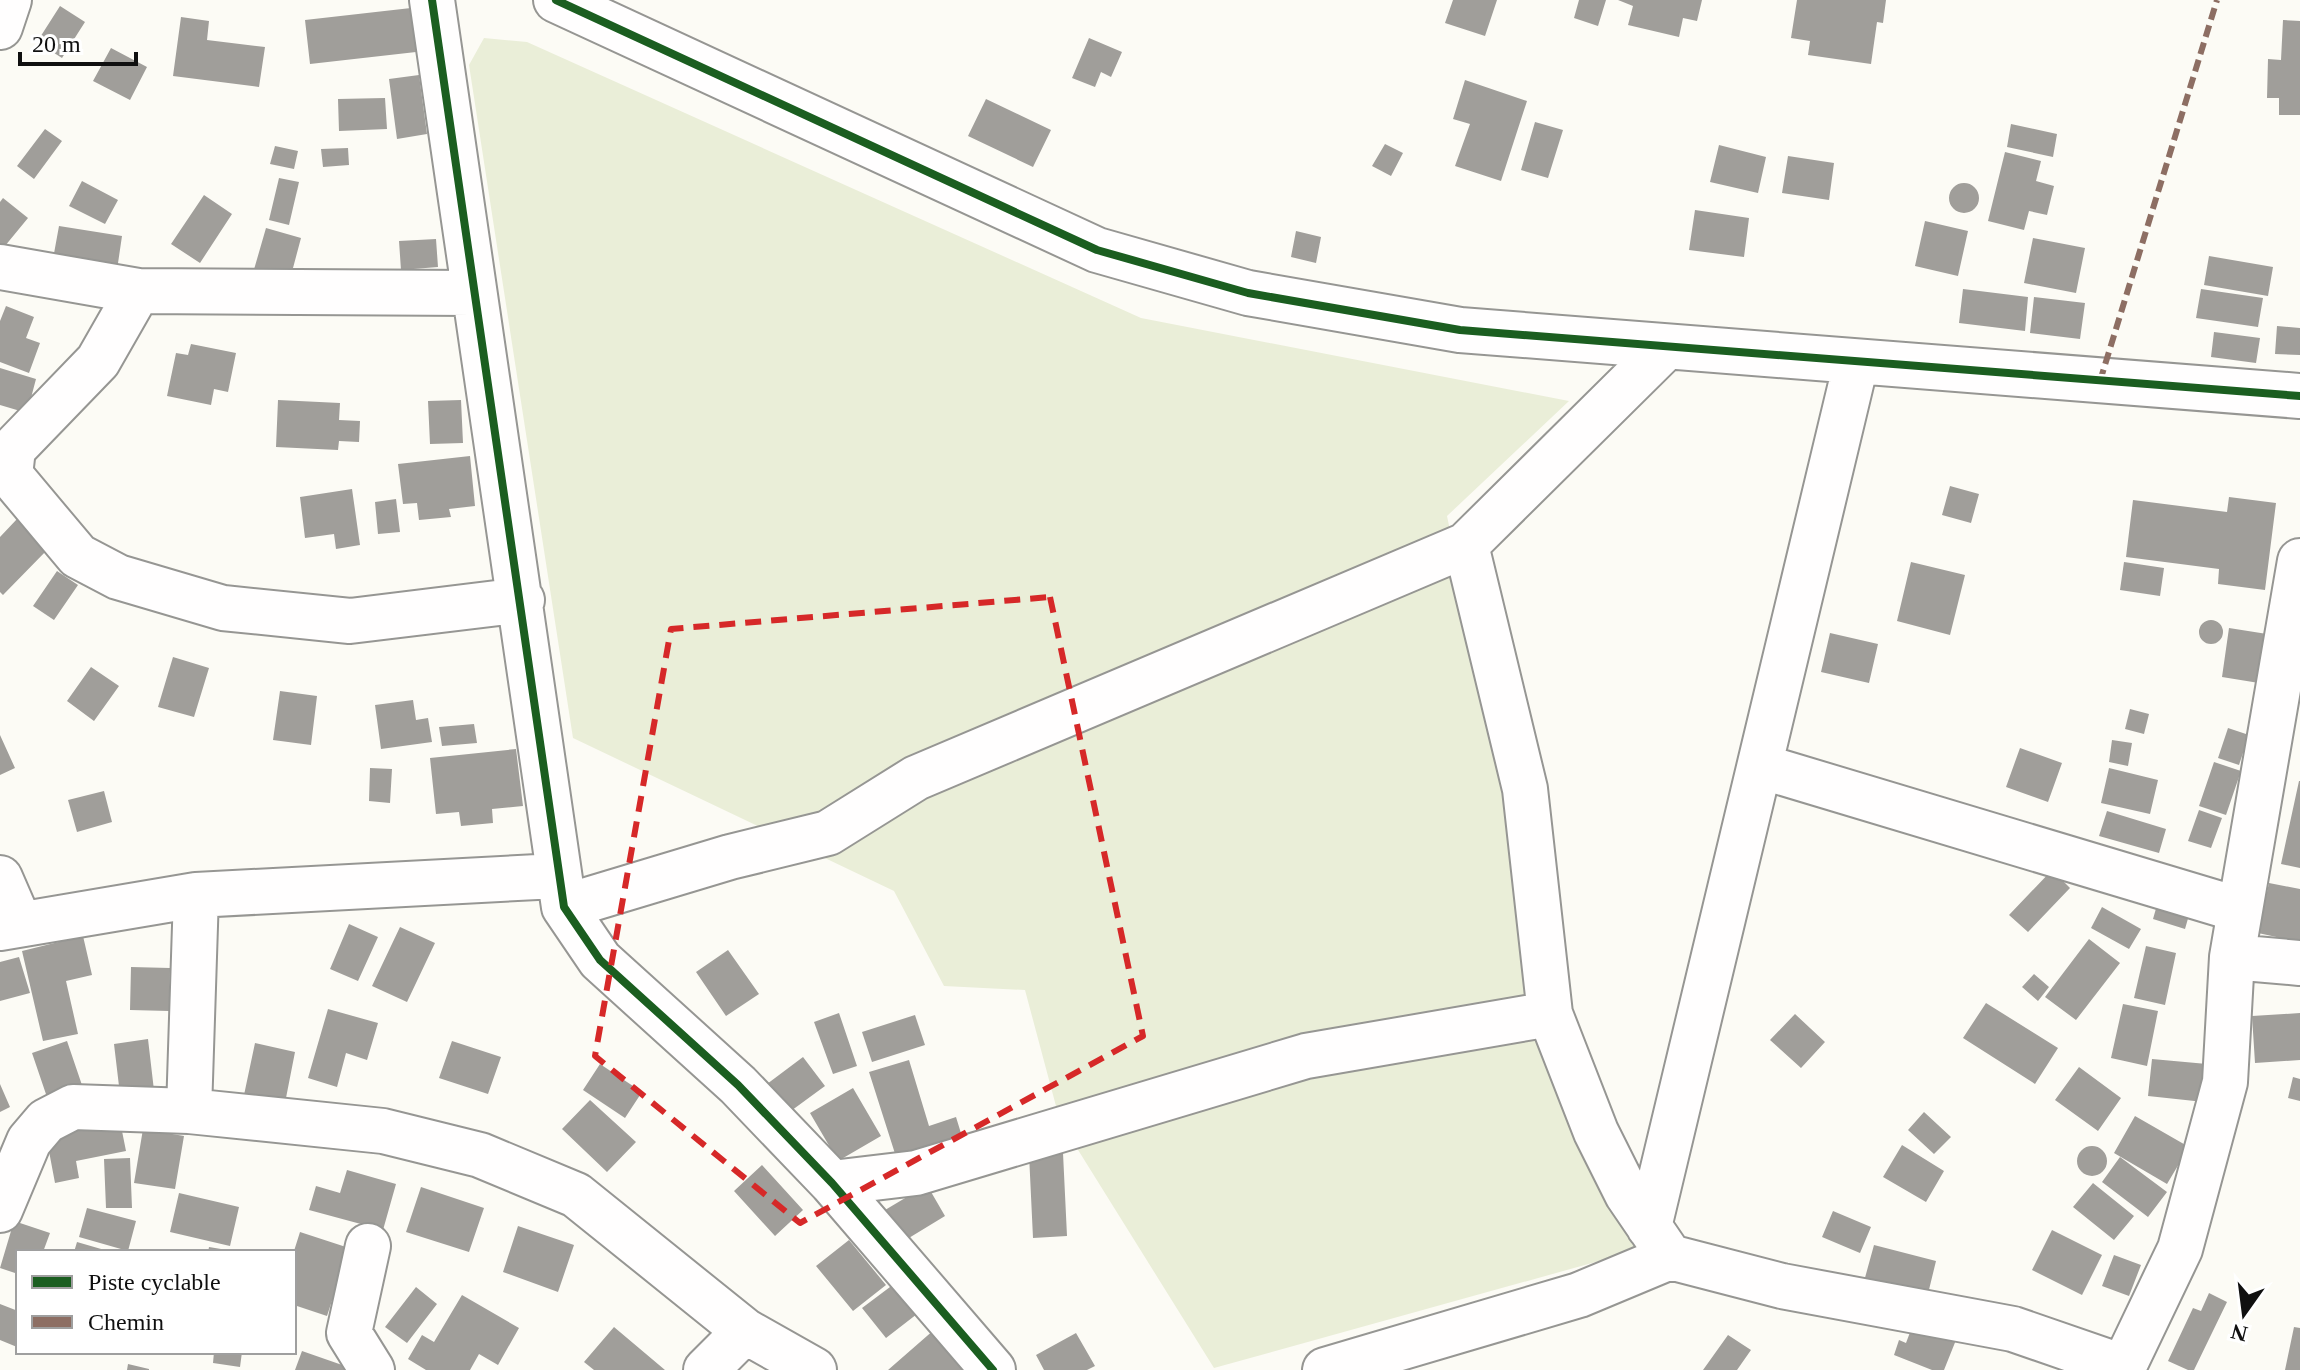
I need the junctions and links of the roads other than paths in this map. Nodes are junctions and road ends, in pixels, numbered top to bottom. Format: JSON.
{"nodes":[{"id":1,"x":9,"y":0,"type":"edge"},
{"id":2,"x":432,"y":0,"type":"edge"},
{"id":3,"x":556,"y":0,"type":"edge"},
{"id":4,"x":0,"y":27,"type":"edge"},
{"id":5,"x":0,"y":267,"type":"edge"},
{"id":6,"x":138,"y":291,"type":"junction"},
{"id":7,"x":472,"y":293,"type":"junction"},
{"id":8,"x":1664,"y":349,"type":"junction"},
{"id":9,"x":1856,"y":363,"type":"junction"},
{"id":10,"x":2300,"y":396,"type":"edge"},
{"id":11,"x":1466,"y":545,"type":"junction"},
{"id":12,"x":2300,"y":561,"type":"edge"},
{"id":13,"x":522,"y":600,"type":"junction"},
{"id":14,"x":1760,"y":766,"type":"junction"},
{"id":15,"x":0,"y":878,"type":"edge"},
{"id":16,"x":561,"y":892,"type":"junction"},
{"id":17,"x":196,"y":895,"type":"junction"},
{"id":18,"x":2240,"y":910,"type":"junction"},
{"id":19,"x":10,"y":926,"type":"edge"},
{"id":20,"x":2232,"y":957,"type":"junction"},
{"id":21,"x":2300,"y":963,"type":"edge"},
{"id":22,"x":1550,"y":1014,"type":"junction"},
{"id":23,"x":189,"y":1111,"type":"junction"},
{"id":24,"x":832,"y":1183,"type":"junction"},
{"id":25,"x":0,"y":1210,"type":"edge"},
{"id":26,"x":1659,"y":1242,"type":"junction"},
{"id":27,"x":368,"y":1246,"type":"dead end"},
{"id":28,"x":745,"y":1331,"type":"junction"},
{"id":29,"x":2122,"y":1369,"type":"edge"},
{"id":30,"x":372,"y":1370,"type":"edge"},
{"id":31,"x":706,"y":1370,"type":"edge"},
{"id":32,"x":814,"y":1370,"type":"edge"},
{"id":33,"x":993,"y":1370,"type":"edge"},
{"id":34,"x":1325,"y":1370,"type":"edge"}],
"edges":[{"from":1,"to":4,"type":"street"},
{"from":2,"to":7,"type":"street"},
{"from":3,"to":8,"type":"street"},
{"from":5,"to":6,"type":"street"},
{"from":6,"to":7,"type":"street"},
{"from":6,"to":13,"type":"street"},
{"from":7,"to":13,"type":"street"},
{"from":8,"to":9,"type":"street"},
{"from":8,"to":11,"type":"street"},
{"from":9,"to":10,"type":"street"},
{"from":9,"to":14,"type":"street"},
{"from":11,"to":16,"type":"street"},
{"from":11,"to":22,"type":"street"},
{"from":12,"to":18,"type":"street"},
{"from":13,"to":16,"type":"street"},
{"from":14,"to":18,"type":"street"},
{"from":14,"to":26,"type":"street"},
{"from":15,"to":19,"type":"street"},
{"from":16,"to":17,"type":"street"},
{"from":16,"to":24,"type":"street"},
{"from":17,"to":19,"type":"street"},
{"from":17,"to":23,"type":"street"},
{"from":18,"to":20,"type":"street"},
{"from":20,"to":21,"type":"street"},
{"from":20,"to":29,"type":"street"},
{"from":22,"to":24,"type":"street"},
{"from":22,"to":26,"type":"street"},
{"from":23,"to":25,"type":"street"},
{"from":23,"to":28,"type":"street"},
{"from":24,"to":33,"type":"street"},
{"from":26,"to":29,"type":"street"},
{"from":26,"to":34,"type":"street"},
{"from":27,"to":30,"type":"street"},
{"from":28,"to":31,"type":"street"},
{"from":28,"to":32,"type":"street"}]}
